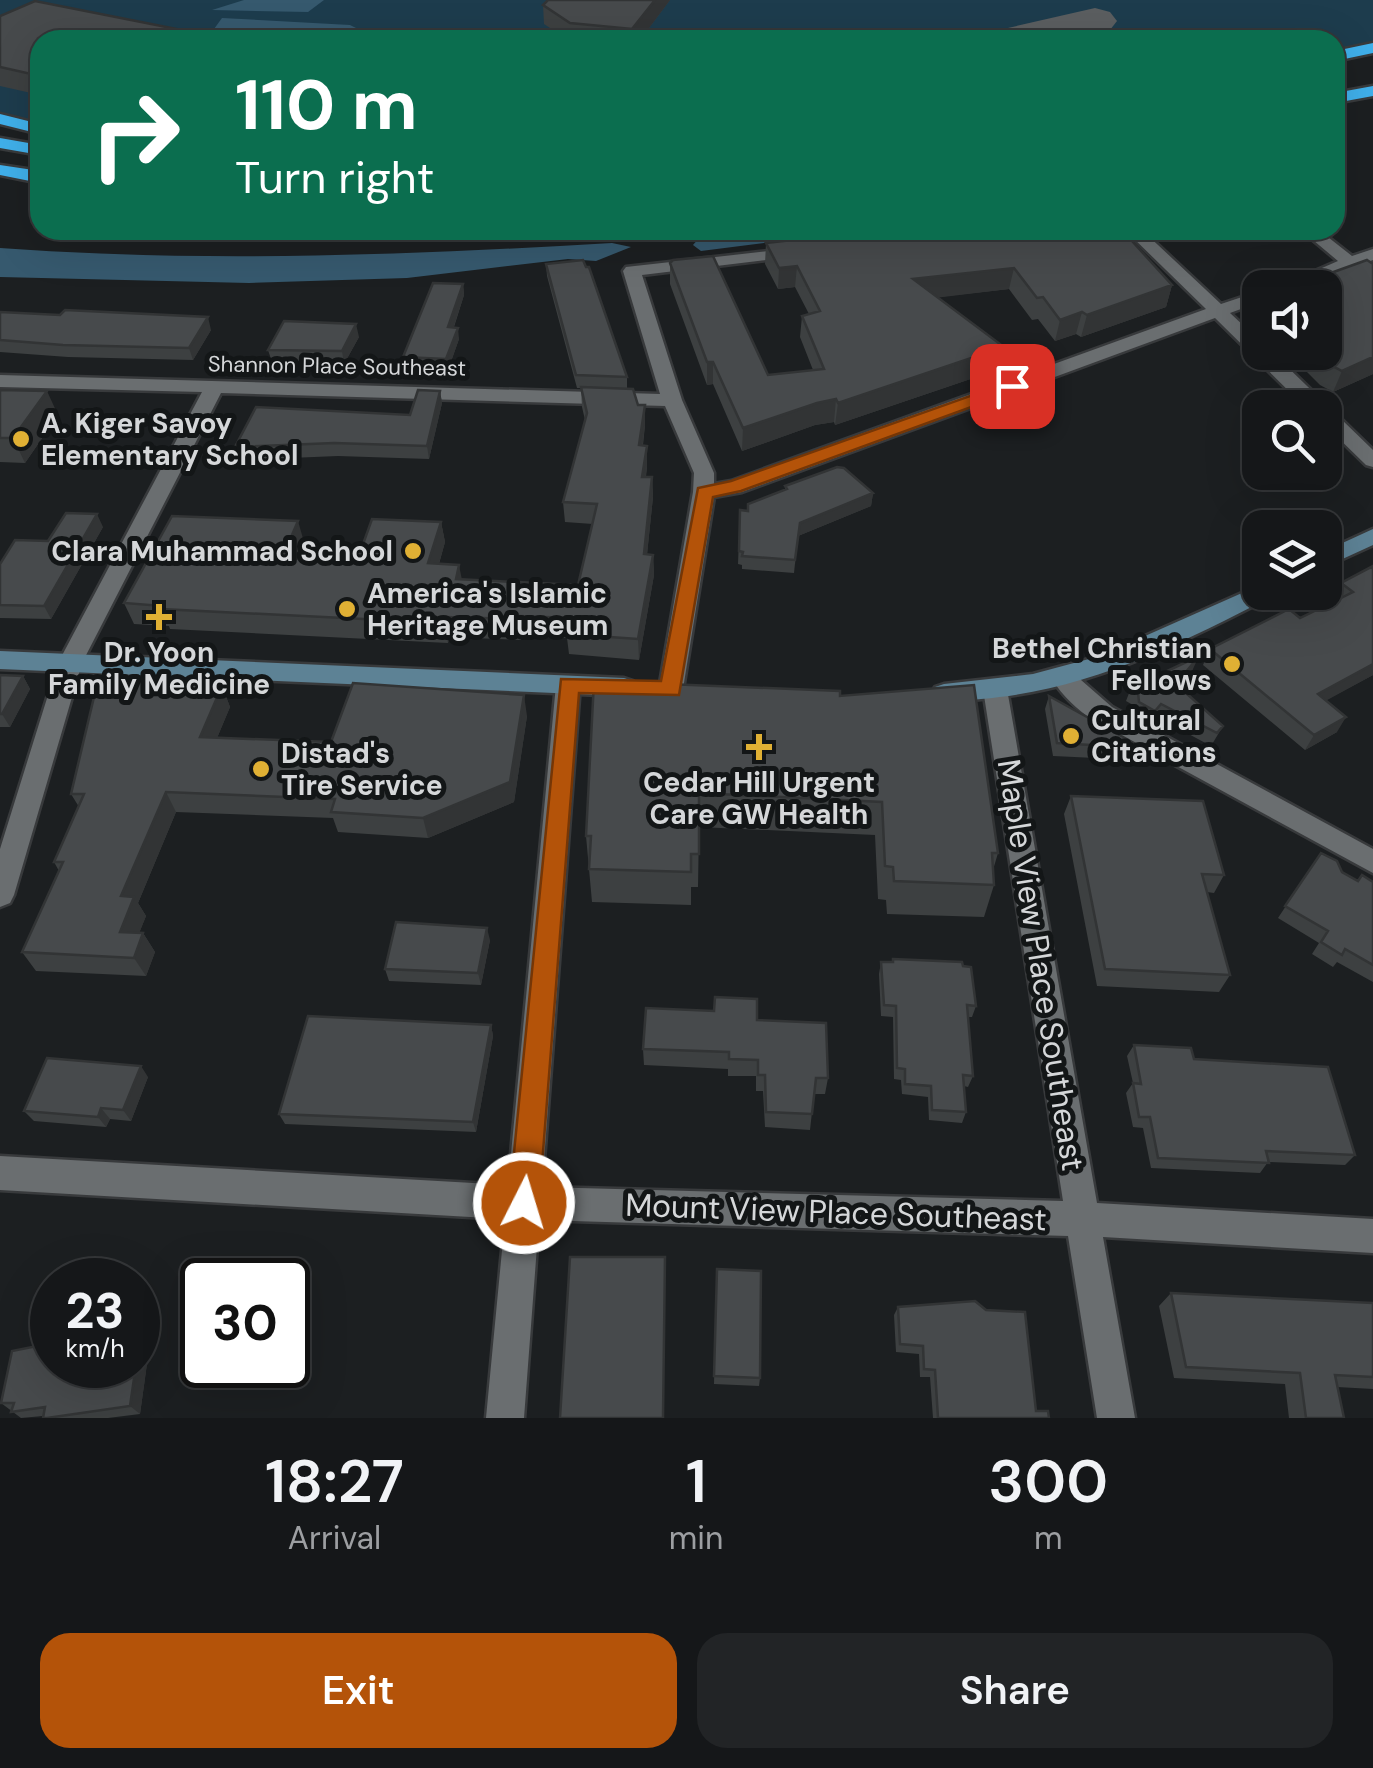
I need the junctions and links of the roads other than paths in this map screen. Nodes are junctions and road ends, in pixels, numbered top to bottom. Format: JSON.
{"nodes":[{"id":1,"x":1373,"y":48,"type":"edge"},
{"id":2,"x":1345,"y":54,"type":"edge"},
{"id":3,"x":1373,"y":91,"type":"edge"},
{"id":4,"x":1345,"y":96,"type":"edge"},
{"id":5,"x":1373,"y":101,"type":"edge"},
{"id":6,"x":1345,"y":106,"type":"edge"},
{"id":7,"x":0,"y":119,"type":"edge"},
{"id":8,"x":30,"y":126,"type":"edge"},
{"id":9,"x":0,"y":143,"type":"edge"},
{"id":10,"x":30,"y":148,"type":"edge"},
{"id":11,"x":0,"y":172,"type":"edge"},
{"id":12,"x":30,"y":176,"type":"edge"},
{"id":13,"x":1143,"y":240,"type":"edge"},
{"id":14,"x":1323,"y":240,"type":"edge"},
{"id":15,"x":816,"y":249,"type":"edge"},
{"id":16,"x":1373,"y":254,"type":"edge"},
{"id":17,"x":1351,"y":262,"type":"junction"},
{"id":18,"x":1330,"y":270,"type":"edge"},
{"id":19,"x":1373,"y":281,"type":"edge"},
{"id":20,"x":1242,"y":303,"type":"edge"},
{"id":21,"x":1219,"y":312,"type":"junction"},
{"id":22,"x":1242,"y":334,"type":"edge"},
{"id":23,"x":1279,"y":370,"type":"edge"},
{"id":24,"x":0,"y":381,"type":"edge"},
{"id":25,"x":214,"y":388,"type":"junction"},
{"id":26,"x":1300,"y":390,"type":"edge"},
{"id":27,"x":672,"y":400,"type":"junction"},
{"id":28,"x":1342,"y":431,"type":"edge"},
{"id":29,"x":1373,"y":461,"type":"edge"},
{"id":30,"x":704,"y":492,"type":"junction"},
{"id":31,"x":1373,"y":536,"type":"edge"},
{"id":32,"x":1342,"y":552,"type":"edge"},
{"id":33,"x":1242,"y":601,"type":"edge"},
{"id":34,"x":0,"y":660,"type":"edge"},
{"id":35,"x":70,"y":663,"type":"junction"},
{"id":36,"x":1064,"y":679,"type":"junction"},
{"id":37,"x":568,"y":685,"type":"junction"},
{"id":38,"x":671,"y":689,"type":"junction"},
{"id":39,"x":698,"y":690,"type":"edge"},
{"id":40,"x":995,"y":690,"type":"junction"},
{"id":41,"x":924,"y":694,"type":"edge"},
{"id":42,"x":1373,"y":862,"type":"edge"},
{"id":43,"x":0,"y":895,"type":"edge"},
{"id":44,"x":0,"y":1172,"type":"edge"},
{"id":45,"x":524,"y":1203,"type":"junction"},
{"id":46,"x":1083,"y":1219,"type":"junction"},
{"id":47,"x":1373,"y":1236,"type":"edge"},
{"id":48,"x":505,"y":1418,"type":"edge"},
{"id":49,"x":1116,"y":1418,"type":"edge"}],
"edges":[{"from":1,"to":2,"type":"highway"},
{"from":3,"to":4,"type":"highway"},
{"from":5,"to":6,"type":"highway"},
{"from":7,"to":8,"type":"highway"},
{"from":9,"to":10,"type":"highway"},
{"from":11,"to":12,"type":"highway"},
{"from":13,"to":21,"type":"street"},
{"from":14,"to":17,"type":"street"},
{"from":15,"to":27,"type":"street"},
{"from":16,"to":17,"type":"street"},
{"from":17,"to":18,"type":"street"},
{"from":17,"to":19,"type":"street"},
{"from":20,"to":21,"type":"street"},
{"from":21,"to":22,"type":"street"},
{"from":21,"to":30,"type":"street"},
{"from":23,"to":26,"type":"street"},
{"from":24,"to":25,"type":"street","name":"Shannon Place Southeast"},
{"from":25,"to":27,"type":"street","name":"Shannon Place Southeast"},
{"from":25,"to":35,"type":"street"},
{"from":27,"to":30,"type":"street"},
{"from":28,"to":29,"type":"street"},
{"from":30,"to":38,"type":"street"},
{"from":31,"to":32,"type":"main road"},
{"from":33,"to":36,"type":"main road"},
{"from":34,"to":35,"type":"main road"},
{"from":35,"to":37,"type":"main road"},
{"from":35,"to":43,"type":"street"},
{"from":36,"to":40,"type":"main road"},
{"from":36,"to":42,"type":"street"},
{"from":37,"to":38,"type":"main road"},
{"from":37,"to":45,"type":"street"},
{"from":38,"to":39,"type":"main road"},
{"from":40,"to":41,"type":"main road"},
{"from":40,"to":46,"type":"street","name":"Maple View Place Southeast"},
{"from":44,"to":45,"type":"street","name":"Mount View Place Southeast"},
{"from":45,"to":46,"type":"street","name":"Mount View Place Southeast"},
{"from":45,"to":48,"type":"street"},
{"from":46,"to":47,"type":"street","name":"Mount View Place Southeast"},
{"from":46,"to":49,"type":"street","name":"Maple View Place Southeast"}]}
